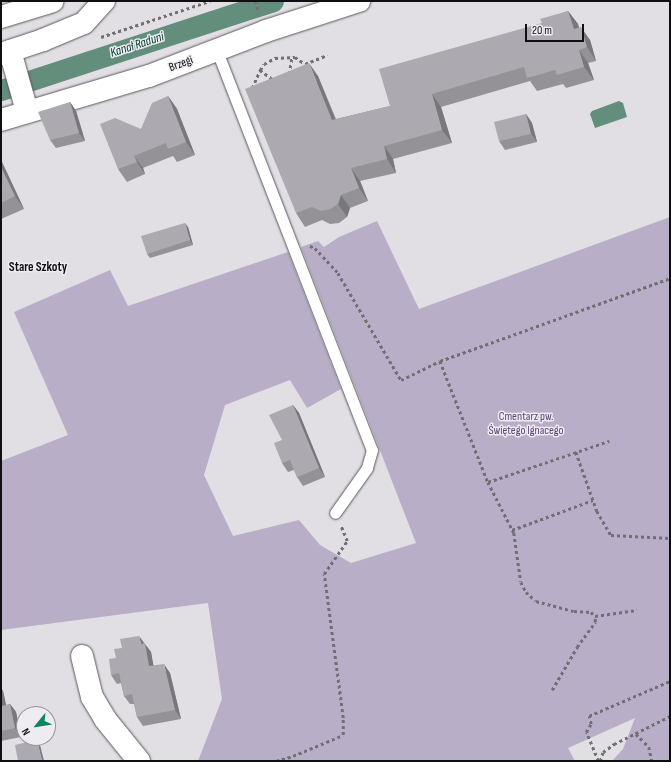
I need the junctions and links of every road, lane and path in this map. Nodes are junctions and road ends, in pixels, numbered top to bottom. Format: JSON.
{"nodes":[{"id":1,"x":53,"y":1,"type":"edge"},
{"id":2,"x":104,"y":1,"type":"edge"},
{"id":3,"x":210,"y":1,"type":"edge"},
{"id":4,"x":359,"y":1,"type":"edge"},
{"id":5,"x":1,"y":17,"type":"edge"},
{"id":6,"x":97,"y":38,"type":"dead end"},
{"id":7,"x":217,"y":50,"type":"junction"},
{"id":8,"x":327,"y":55,"type":"dead end"},
{"id":9,"x":292,"y":56,"type":"junction"},
{"id":10,"x":9,"y":58,"type":"edge"},
{"id":11,"x":260,"y":70,"type":"junction"},
{"id":12,"x":289,"y":76,"type":"edge"},
{"id":13,"x":276,"y":81,"type":"edge"},
{"id":14,"x":236,"y":99,"type":"junction"},
{"id":15,"x":26,"y":106,"type":"junction"},
{"id":16,"x":1,"y":120,"type":"edge"},
{"id":17,"x":292,"y":243,"type":"junction"},
{"id":18,"x":670,"y":278,"type":"edge"},
{"id":19,"x":440,"y":361,"type":"junction"},
{"id":20,"x":609,"y":441,"type":"dead end"},
{"id":21,"x":576,"y":452,"type":"junction"},
{"id":22,"x":488,"y":482,"type":"junction"},
{"id":23,"x":593,"y":500,"type":"junction"},
{"id":24,"x":335,"y":513,"type":"joint"},
{"id":25,"x":512,"y":530,"type":"junction"},
{"id":26,"x":670,"y":538,"type":"edge"},
{"id":27,"x":637,"y":610,"type":"dead end"},
{"id":28,"x":595,"y":616,"type":"junction"},
{"id":29,"x":82,"y":656,"type":"dead end"},
{"id":30,"x":670,"y":681,"type":"edge"},
{"id":31,"x":552,"y":690,"type":"dead end"},
{"id":32,"x":670,"y":716,"type":"edge"},
{"id":33,"x":636,"y":734,"type":"junction"},
{"id":34,"x":139,"y":761,"type":"edge"},
{"id":35,"x":276,"y":761,"type":"edge"},
{"id":36,"x":599,"y":761,"type":"edge"},
{"id":37,"x":652,"y":761,"type":"edge"}],
"edges":[{"from":1,"to":5,"type":"street"},
{"from":2,"to":10,"type":"street"},
{"from":3,"to":6,"type":"path"},
{"from":4,"to":7,"type":"street","name":"Brzegi"},
{"from":7,"to":14,"type":"lane"},
{"from":7,"to":15,"type":"street","name":"Brzegi"},
{"from":8,"to":9,"type":"path"},
{"from":9,"to":11,"type":"path"},
{"from":9,"to":12,"type":"path"},
{"from":10,"to":15,"type":"street"},
{"from":11,"to":13,"type":"path"},
{"from":11,"to":14,"type":"path"},
{"from":14,"to":17,"type":"lane"},
{"from":15,"to":16,"type":"street","name":"Brzegi"},
{"from":17,"to":19,"type":"path"},
{"from":17,"to":24,"type":"lane"},
{"from":18,"to":19,"type":"path"},
{"from":19,"to":22,"type":"path"},
{"from":20,"to":21,"type":"path"},
{"from":21,"to":22,"type":"path"},
{"from":21,"to":23,"type":"path"},
{"from":22,"to":25,"type":"path"},
{"from":23,"to":25,"type":"path"},
{"from":23,"to":26,"type":"path"},
{"from":24,"to":35,"type":"path"},
{"from":25,"to":28,"type":"path"},
{"from":27,"to":28,"type":"path"},
{"from":28,"to":31,"type":"path"},
{"from":29,"to":34,"type":"street"},
{"from":30,"to":36,"type":"path"},
{"from":32,"to":33,"type":"path"},
{"from":33,"to":36,"type":"path"},
{"from":33,"to":37,"type":"path"}]}
